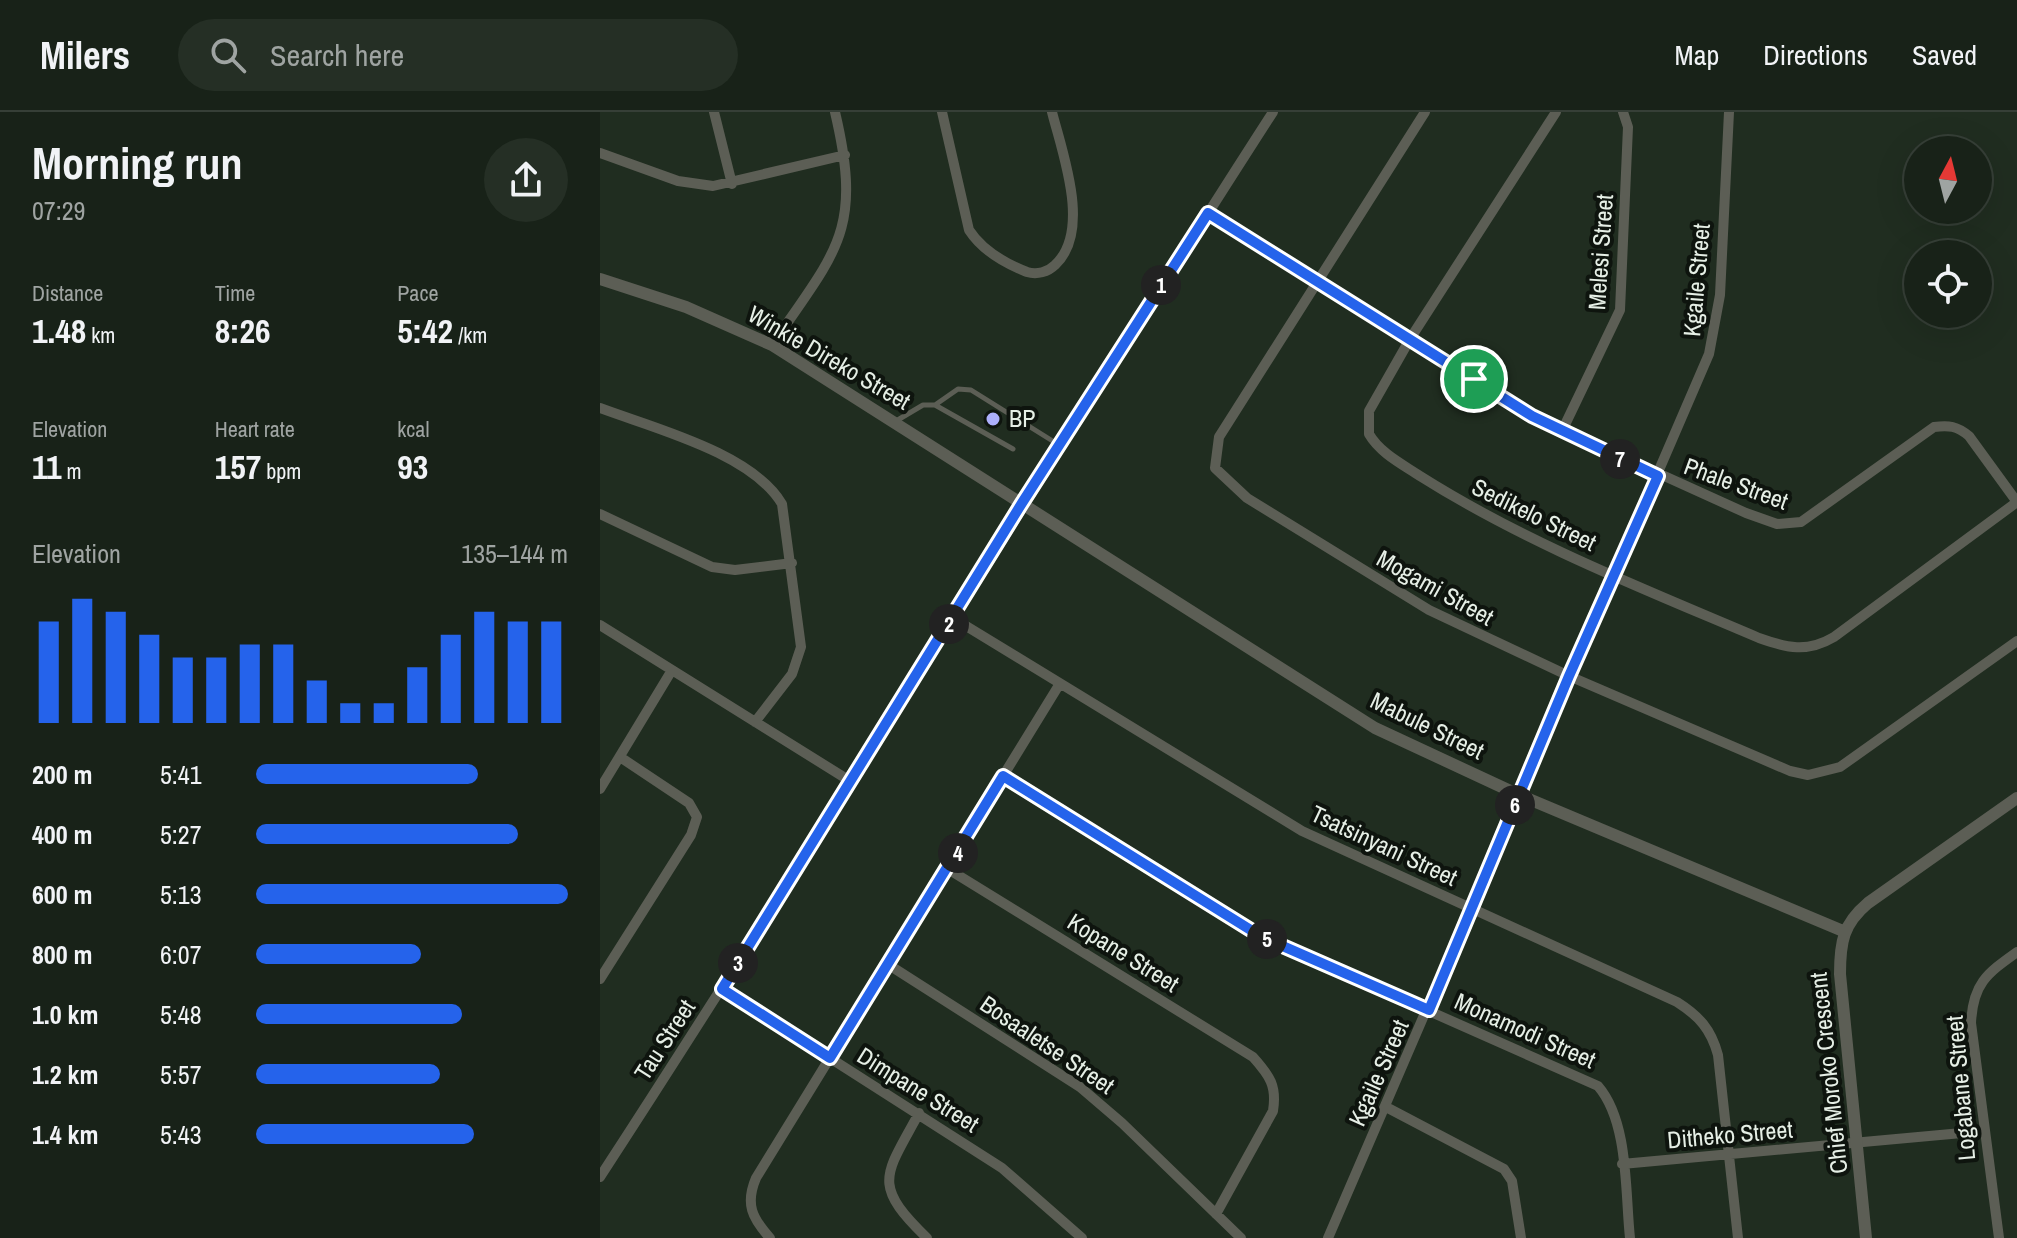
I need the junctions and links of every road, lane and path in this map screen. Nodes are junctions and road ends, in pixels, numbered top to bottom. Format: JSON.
{"nodes":[{"id":1,"x":714,"y":112,"type":"edge"},
{"id":2,"x":835,"y":112,"type":"edge"},
{"id":3,"x":942,"y":112,"type":"edge"},
{"id":4,"x":1052,"y":112,"type":"edge"},
{"id":5,"x":1273,"y":112,"type":"edge"},
{"id":6,"x":1425,"y":112,"type":"edge"},
{"id":7,"x":1556,"y":112,"type":"edge"},
{"id":8,"x":1623,"y":112,"type":"edge"},
{"id":9,"x":1729,"y":112,"type":"edge"},
{"id":10,"x":600,"y":153,"type":"edge"},
{"id":11,"x":845,"y":155,"type":"junction"},
{"id":12,"x":732,"y":184,"type":"junction"},
{"id":13,"x":1208,"y":213,"type":"junction"},
{"id":14,"x":600,"y":279,"type":"edge"},
{"id":15,"x":1318,"y":283,"type":"junction"},
{"id":16,"x":1410,"y":339,"type":"junction"},
{"id":17,"x":772,"y":345,"type":"junction"},
{"id":18,"x":935,"y":405,"type":"junction"},
{"id":19,"x":600,"y":408,"type":"edge"},
{"id":20,"x":895,"y":421,"type":"junction"},
{"id":21,"x":1562,"y":431,"type":"junction"},
{"id":22,"x":1059,"y":445,"type":"junction"},
{"id":23,"x":1013,"y":449,"type":"dead end"},
{"id":24,"x":1658,"y":476,"type":"junction"},
{"id":25,"x":2017,"y":502,"type":"edge"},
{"id":26,"x":1022,"y":503,"type":"junction"},
{"id":27,"x":600,"y":514,"type":"edge"},
{"id":28,"x":792,"y":563,"type":"junction"},
{"id":29,"x":1614,"y":576,"type":"junction"},
{"id":30,"x":953,"y":618,"type":"junction"},
{"id":31,"x":600,"y":625,"type":"edge"},
{"id":32,"x":2017,"y":641,"type":"edge"},
{"id":33,"x":672,"y":670,"type":"junction"},
{"id":34,"x":1569,"y":676,"type":"junction"},
{"id":35,"x":1059,"y":685,"type":"junction"},
{"id":36,"x":755,"y":722,"type":"junction"},
{"id":37,"x":620,"y":757,"type":"junction"},
{"id":38,"x":1003,"y":776,"type":"junction"},
{"id":39,"x":850,"y":781,"type":"junction"},
{"id":40,"x":600,"y":789,"type":"edge"},
{"id":41,"x":1519,"y":795,"type":"junction"},
{"id":42,"x":2017,"y":798,"type":"edge"},
{"id":43,"x":948,"y":869,"type":"junction"},
{"id":44,"x":1473,"y":909,"type":"junction"},
{"id":45,"x":1843,"y":931,"type":"junction"},
{"id":46,"x":2017,"y":952,"type":"edge"},
{"id":47,"x":889,"y":965,"type":"junction"},
{"id":48,"x":600,"y":979,"type":"edge"},
{"id":49,"x":722,"y":989,"type":"junction"},
{"id":50,"x":1429,"y":1010,"type":"junction"},
{"id":51,"x":830,"y":1058,"type":"junction"},
{"id":52,"x":1386,"y":1107,"type":"junction"},
{"id":53,"x":919,"y":1113,"type":"junction"},
{"id":54,"x":1984,"y":1131,"type":"junction"},
{"id":55,"x":1859,"y":1145,"type":"junction"},
{"id":56,"x":1730,"y":1155,"type":"junction"},
{"id":57,"x":1622,"y":1164,"type":"junction"},
{"id":58,"x":600,"y":1177,"type":"edge"},
{"id":59,"x":1216,"y":1214,"type":"junction"},
{"id":60,"x":770,"y":1238,"type":"edge"},
{"id":61,"x":927,"y":1238,"type":"edge"},
{"id":62,"x":1082,"y":1238,"type":"edge"},
{"id":63,"x":1241,"y":1238,"type":"edge"},
{"id":64,"x":1328,"y":1238,"type":"edge"},
{"id":65,"x":1521,"y":1238,"type":"edge"},
{"id":66,"x":1630,"y":1238,"type":"edge"},
{"id":67,"x":1738,"y":1238,"type":"edge"},
{"id":68,"x":1866,"y":1238,"type":"edge"},
{"id":69,"x":1999,"y":1238,"type":"edge"}],
"edges":[{"from":1,"to":12,"type":"street"},
{"from":2,"to":11,"type":"street"},
{"from":3,"to":4,"type":"street"},
{"from":5,"to":13,"type":"street","name":"Tau Street"},
{"from":6,"to":15,"type":"street","name":"Mogami Street"},
{"from":7,"to":16,"type":"street","name":"Sedikelo Street"},
{"from":8,"to":21,"type":"street","name":"Melesi Street"},
{"from":9,"to":24,"type":"street","name":"Kgaile Street"},
{"from":10,"to":12,"type":"street"},
{"from":11,"to":12,"type":"street"},
{"from":11,"to":17,"type":"street"},
{"from":13,"to":15,"type":"street","name":"Phale Street"},
{"from":13,"to":22,"type":"street","name":"Tau Street"},
{"from":14,"to":17,"type":"street","name":"Winkie Direko Street"},
{"from":15,"to":16,"type":"street","name":"Phale Street"},
{"from":15,"to":34,"type":"street","name":"Mogami Street"},
{"from":16,"to":21,"type":"street","name":"Phale Street"},
{"from":16,"to":29,"type":"street","name":"Sedikelo Street"},
{"from":17,"to":20,"type":"street","name":"Winkie Direko Street"},
{"from":18,"to":20,"type":"lane"},
{"from":18,"to":22,"type":"lane"},
{"from":18,"to":23,"type":"lane"},
{"from":19,"to":28,"type":"street"},
{"from":20,"to":26,"type":"street","name":"Winkie Direko Street"},
{"from":21,"to":24,"type":"street","name":"Phale Street"},
{"from":22,"to":26,"type":"street","name":"Tau Street"},
{"from":24,"to":25,"type":"street","name":"Phale Street"},
{"from":24,"to":29,"type":"street","name":"Kgaile Street"},
{"from":25,"to":29,"type":"street","name":"Sedikelo Street"},
{"from":26,"to":30,"type":"street","name":"Tau Street"},
{"from":26,"to":41,"type":"street","name":"Mabule Street"},
{"from":27,"to":28,"type":"street"},
{"from":28,"to":36,"type":"street"},
{"from":29,"to":34,"type":"street","name":"Kgaile Street"},
{"from":30,"to":35,"type":"street","name":"Tsatsinyani Street"},
{"from":30,"to":39,"type":"street","name":"Tau Street"},
{"from":31,"to":33,"type":"street"},
{"from":32,"to":34,"type":"street","name":"Mogami Street"},
{"from":33,"to":36,"type":"street"},
{"from":33,"to":37,"type":"street"},
{"from":34,"to":41,"type":"street","name":"Kgaile Street"},
{"from":35,"to":38,"type":"street"},
{"from":35,"to":44,"type":"street","name":"Tsatsinyani Street"},
{"from":36,"to":39,"type":"street"},
{"from":37,"to":40,"type":"street"},
{"from":37,"to":48,"type":"street"},
{"from":38,"to":43,"type":"street"},
{"from":38,"to":50,"type":"street","name":"Monamodi Street"},
{"from":39,"to":49,"type":"street","name":"Tau Street"},
{"from":41,"to":44,"type":"street","name":"Kgaile Street"},
{"from":41,"to":45,"type":"street","name":"Mabule Street"},
{"from":42,"to":45,"type":"street"},
{"from":43,"to":47,"type":"street"},
{"from":43,"to":59,"type":"street","name":"Kopane Street"},
{"from":44,"to":50,"type":"street","name":"Kgaile Street"},
{"from":44,"to":56,"type":"street","name":"Tsatsinyani Street"},
{"from":45,"to":55,"type":"street","name":"Chief Moroko Crescent"},
{"from":46,"to":54,"type":"street","name":"Logabane Street"},
{"from":47,"to":51,"type":"street"},
{"from":47,"to":59,"type":"street","name":"Bosaaletse Street"},
{"from":49,"to":51,"type":"street","name":"Dimpane Street"},
{"from":49,"to":58,"type":"street","name":"Tau Street"},
{"from":50,"to":52,"type":"street","name":"Kgaile Street"},
{"from":50,"to":57,"type":"street","name":"Monamodi Street"},
{"from":51,"to":53,"type":"street","name":"Dimpane Street"},
{"from":51,"to":60,"type":"street"},
{"from":52,"to":64,"type":"street","name":"Kgaile Street"},
{"from":52,"to":65,"type":"street"},
{"from":53,"to":61,"type":"street"},
{"from":53,"to":62,"type":"street","name":"Dimpane Street"},
{"from":54,"to":55,"type":"street","name":"Ditheko Street"},
{"from":54,"to":69,"type":"street","name":"Logabane Street"},
{"from":55,"to":56,"type":"street","name":"Ditheko Street"},
{"from":55,"to":68,"type":"street","name":"Chief Moroko Crescent"},
{"from":56,"to":57,"type":"street","name":"Ditheko Street"},
{"from":56,"to":67,"type":"street","name":"Tsatsinyani Street"},
{"from":57,"to":66,"type":"street","name":"Monamodi Street"},
{"from":59,"to":63,"type":"street","name":"Bosaaletse Street"}]}
